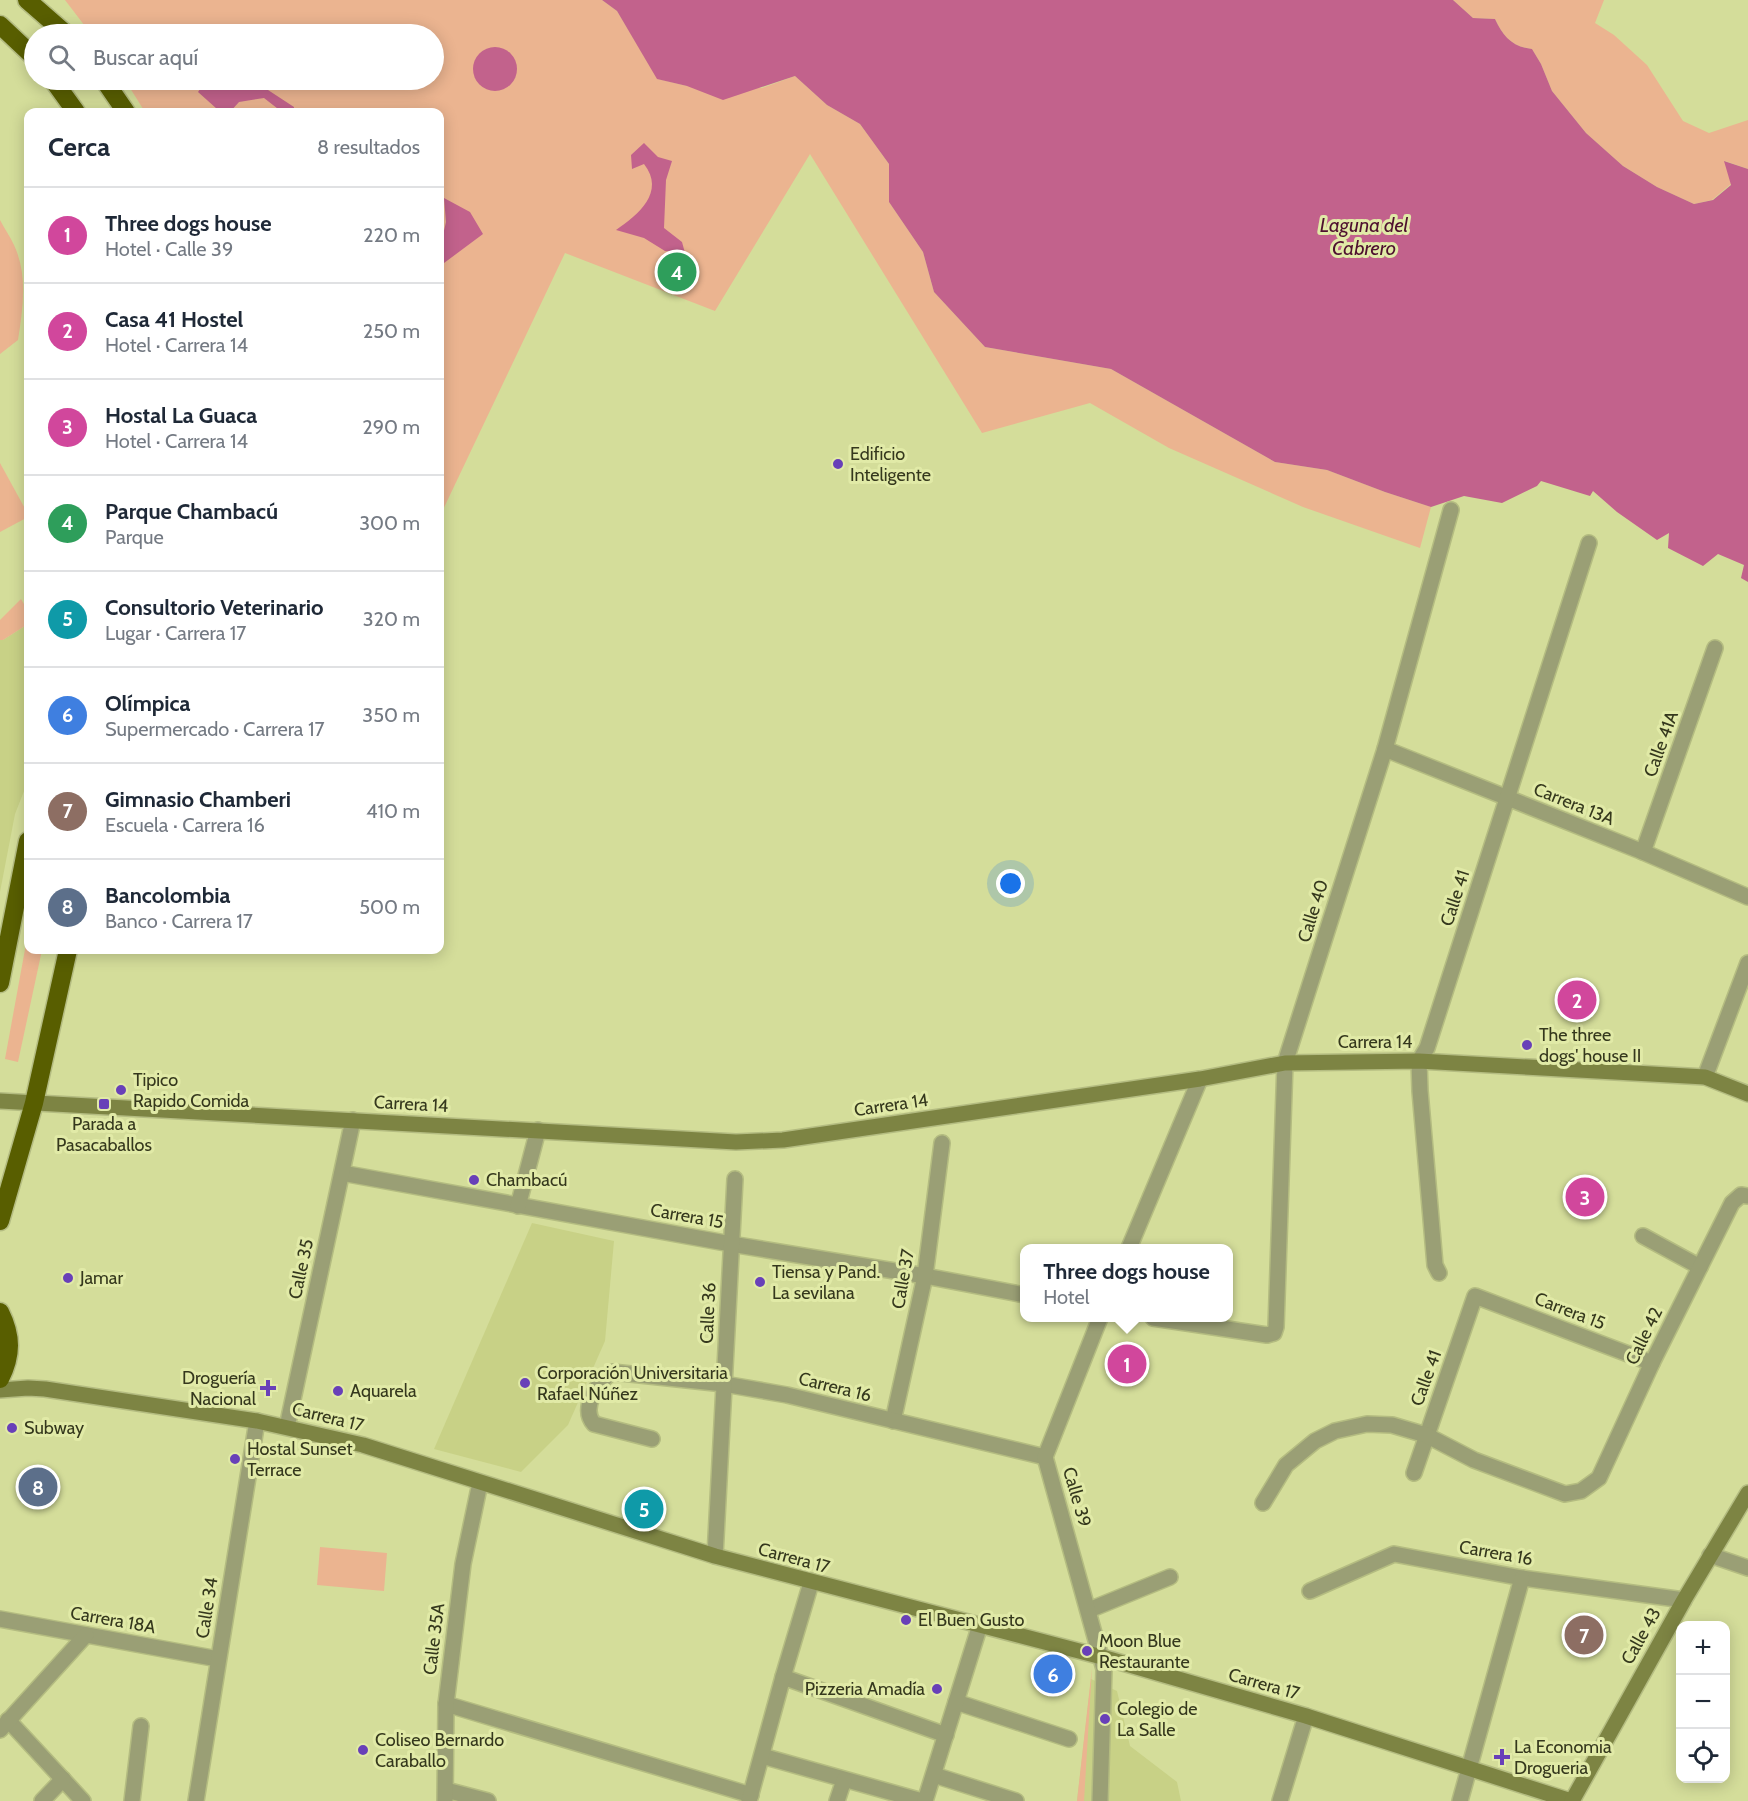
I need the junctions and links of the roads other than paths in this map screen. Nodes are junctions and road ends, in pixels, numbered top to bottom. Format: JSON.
{"nodes":[{"id":1,"x":27,"y":0,"type":"edge"},
{"id":2,"x":55,"y":24,"type":"edge"},
{"id":3,"x":0,"y":25,"type":"edge"},
{"id":4,"x":24,"y":48,"type":"edge"},
{"id":5,"x":60,"y":90,"type":"edge"},
{"id":6,"x":111,"y":90,"type":"edge"},
{"id":7,"x":73,"y":108,"type":"edge"},
{"id":8,"x":123,"y":108,"type":"edge"},
{"id":9,"x":1451,"y":510,"type":"dead end"},
{"id":10,"x":1589,"y":543,"type":"dead end"},
{"id":11,"x":1715,"y":648,"type":"dead end"},
{"id":12,"x":1385,"y":749,"type":"junction"},
{"id":13,"x":1508,"y":799,"type":"junction"},
{"id":14,"x":1643,"y":852,"type":"junction"},
{"id":15,"x":24,"y":861,"type":"edge"},
{"id":16,"x":1748,"y":897,"type":"edge"},
{"id":17,"x":67,"y":954,"type":"edge"},
{"id":18,"x":1748,"y":963,"type":"edge"},
{"id":19,"x":0,"y":983,"type":"edge"},
{"id":20,"x":1419,"y":1061,"type":"junction"},
{"id":21,"x":1285,"y":1063,"type":"junction"},
{"id":22,"x":1705,"y":1077,"type":"junction"},
{"id":23,"x":1200,"y":1079,"type":"junction"},
{"id":24,"x":1748,"y":1094,"type":"edge"},
{"id":25,"x":0,"y":1101,"type":"edge"},
{"id":26,"x":34,"y":1103,"type":"junction"},
{"id":27,"x":353,"y":1120,"type":"junction"},
{"id":28,"x":538,"y":1130,"type":"junction"},
{"id":29,"x":942,"y":1143,"type":"dead end"},
{"id":30,"x":342,"y":1173,"type":"junction"},
{"id":31,"x":735,"y":1179,"type":"dead end"},
{"id":32,"x":1744,"y":1196,"type":"edge"},
{"id":33,"x":518,"y":1206,"type":"junction"},
{"id":34,"x":0,"y":1221,"type":"edge"},
{"id":35,"x":1643,"y":1236,"type":"dead end"},
{"id":36,"x":731,"y":1244,"type":"junction"},
{"id":37,"x":1131,"y":1244,"type":"edge"},
{"id":38,"x":1700,"y":1267,"type":"junction"},
{"id":39,"x":1439,"y":1273,"type":"dead end"},
{"id":40,"x":925,"y":1276,"type":"junction"},
{"id":41,"x":1020,"y":1294,"type":"edge"},
{"id":42,"x":1475,"y":1296,"type":"joint"},
{"id":43,"x":0,"y":1311,"type":"edge"},
{"id":44,"x":1098,"y":1322,"type":"edge"},
{"id":45,"x":1185,"y":1322,"type":"edge"},
{"id":46,"x":1652,"y":1363,"type":"junction"},
{"id":47,"x":0,"y":1379,"type":"edge"},
{"id":48,"x":724,"y":1384,"type":"junction"},
{"id":49,"x":0,"y":1390,"type":"edge"},
{"id":50,"x":257,"y":1421,"type":"junction"},
{"id":51,"x":893,"y":1421,"type":"junction"},
{"id":52,"x":287,"y":1426,"type":"junction"},
{"id":53,"x":1426,"y":1435,"type":"junction"},
{"id":54,"x":652,"y":1439,"type":"dead end"},
{"id":55,"x":1045,"y":1457,"type":"junction"},
{"id":56,"x":1414,"y":1473,"type":"dead end"},
{"id":57,"x":480,"y":1483,"type":"junction"},
{"id":58,"x":1748,"y":1493,"type":"edge"},
{"id":59,"x":1263,"y":1503,"type":"dead end"},
{"id":60,"x":715,"y":1556,"type":"junction"},
{"id":61,"x":1710,"y":1556,"type":"junction"},
{"id":62,"x":1748,"y":1568,"type":"edge"},
{"id":63,"x":1170,"y":1577,"type":"dead end"},
{"id":64,"x":1522,"y":1578,"type":"junction"},
{"id":65,"x":811,"y":1583,"type":"junction"},
{"id":66,"x":1310,"y":1591,"type":"dead end"},
{"id":67,"x":1684,"y":1600,"type":"junction"},
{"id":68,"x":1089,"y":1610,"type":"junction"},
{"id":69,"x":0,"y":1619,"type":"edge"},
{"id":70,"x":980,"y":1625,"type":"junction"},
{"id":71,"x":86,"y":1635,"type":"junction"},
{"id":72,"x":1102,"y":1657,"type":"junction"},
{"id":73,"x":218,"y":1659,"type":"junction"},
{"id":74,"x":783,"y":1677,"type":"junction"},
{"id":75,"x":956,"y":1702,"type":"junction"},
{"id":76,"x":446,"y":1704,"type":"junction"},
{"id":77,"x":1306,"y":1716,"type":"junction"},
{"id":78,"x":4,"y":1725,"type":"edge"},
{"id":79,"x":141,"y":1726,"type":"dead end"},
{"id":80,"x":946,"y":1735,"type":"junction"},
{"id":81,"x":1070,"y":1738,"type":"dead end"},
{"id":82,"x":762,"y":1756,"type":"junction"},
{"id":83,"x":1470,"y":1769,"type":"junction"},
{"id":84,"x":934,"y":1775,"type":"junction"},
{"id":85,"x":63,"y":1779,"type":"junction"},
{"id":86,"x":844,"y":1780,"type":"junction"},
{"id":87,"x":445,"y":1796,"type":"edge"},
{"id":88,"x":750,"y":1798,"type":"edge"},
{"id":89,"x":42,"y":1801,"type":"edge"},
{"id":90,"x":83,"y":1801,"type":"edge"},
{"id":91,"x":132,"y":1801,"type":"edge"},
{"id":92,"x":195,"y":1801,"type":"edge"},
{"id":93,"x":488,"y":1801,"type":"edge"},
{"id":94,"x":837,"y":1801,"type":"edge"},
{"id":95,"x":923,"y":1801,"type":"edge"},
{"id":96,"x":1016,"y":1801,"type":"edge"},
{"id":97,"x":1100,"y":1801,"type":"edge"},
{"id":98,"x":1280,"y":1801,"type":"edge"},
{"id":99,"x":1460,"y":1801,"type":"edge"},
{"id":100,"x":1572,"y":1801,"type":"edge"}],
"edges":[{"from":1,"to":2,"type":"highway"},
{"from":3,"to":4,"type":"highway"},
{"from":5,"to":7,"type":"highway"},
{"from":6,"to":8,"type":"highway"},
{"from":9,"to":12,"type":"street","name":"Calle 40"},
{"from":10,"to":13,"type":"street","name":"Calle 41"},
{"from":11,"to":14,"type":"street","name":"Calle 41A"},
{"from":12,"to":13,"type":"street","name":"Carrera 13A"},
{"from":12,"to":21,"type":"street","name":"Calle 40"},
{"from":13,"to":14,"type":"street","name":"Carrera 13A"},
{"from":13,"to":20,"type":"street","name":"Calle 41"},
{"from":14,"to":16,"type":"street","name":"Carrera 13A"},
{"from":15,"to":19,"type":"highway"},
{"from":17,"to":26,"type":"highway"},
{"from":18,"to":22,"type":"street"},
{"from":20,"to":21,"type":"main road","name":"Carrera 14"},
{"from":20,"to":22,"type":"main road","name":"Carrera 14"},
{"from":20,"to":39,"type":"street","name":"Calle 41"},
{"from":21,"to":23,"type":"main road","name":"Carrera 14"},
{"from":21,"to":45,"type":"street","name":"Calle 40"},
{"from":22,"to":24,"type":"main road","name":"Carrera 14"},
{"from":23,"to":28,"type":"main road","name":"Carrera 14"},
{"from":23,"to":37,"type":"street"},
{"from":25,"to":26,"type":"main road","name":"Carrera 14"},
{"from":26,"to":27,"type":"main road","name":"Carrera 14"},
{"from":26,"to":34,"type":"highway"},
{"from":27,"to":28,"type":"main road","name":"Carrera 14"},
{"from":27,"to":30,"type":"street","name":"Calle 35"},
{"from":28,"to":33,"type":"street"},
{"from":29,"to":40,"type":"street","name":"Calle 37"},
{"from":30,"to":33,"type":"street","name":"Carrera 15"},
{"from":30,"to":52,"type":"street","name":"Calle 35"},
{"from":31,"to":36,"type":"street","name":"Calle 36"},
{"from":32,"to":38,"type":"street","name":"Calle 42"},
{"from":33,"to":36,"type":"street","name":"Carrera 15"},
{"from":35,"to":38,"type":"street"},
{"from":36,"to":40,"type":"street","name":"Carrera 15"},
{"from":36,"to":48,"type":"street","name":"Calle 36"},
{"from":38,"to":46,"type":"street","name":"Calle 42"},
{"from":40,"to":41,"type":"street","name":"Carrera 15"},
{"from":40,"to":51,"type":"street","name":"Calle 37"},
{"from":42,"to":46,"type":"street","name":"Carrera 15"},
{"from":42,"to":53,"type":"street","name":"Calle 41"},
{"from":43,"to":47,"type":"highway"},
{"from":44,"to":55,"type":"street","name":"Calle 39"},
{"from":46,"to":53,"type":"street","name":"Calle 42"},
{"from":48,"to":51,"type":"street","name":"Carrera 16"},
{"from":48,"to":54,"type":"street","name":"Carrera 16"},
{"from":48,"to":60,"type":"street","name":"Calle 36"},
{"from":49,"to":50,"type":"main road","name":"Carrera 17"},
{"from":50,"to":52,"type":"main road","name":"Carrera 17"},
{"from":50,"to":73,"type":"street","name":"Calle 34"},
{"from":51,"to":55,"type":"street","name":"Carrera 16"},
{"from":52,"to":57,"type":"main road","name":"Carrera 17"},
{"from":53,"to":56,"type":"street","name":"Calle 41"},
{"from":53,"to":59,"type":"street"},
{"from":55,"to":68,"type":"street","name":"Calle 39"},
{"from":57,"to":60,"type":"main road","name":"Carrera 17"},
{"from":57,"to":76,"type":"street","name":"Calle 35A"},
{"from":58,"to":61,"type":"main road","name":"Calle 43"},
{"from":60,"to":65,"type":"main road","name":"Carrera 17"},
{"from":61,"to":62,"type":"street"},
{"from":61,"to":67,"type":"main road","name":"Calle 43"},
{"from":63,"to":68,"type":"street"},
{"from":64,"to":66,"type":"street","name":"Carrera 16"},
{"from":64,"to":67,"type":"street","name":"Carrera 16"},
{"from":64,"to":83,"type":"street"},
{"from":65,"to":70,"type":"main road","name":"Carrera 17"},
{"from":65,"to":74,"type":"street"},
{"from":67,"to":100,"type":"main road","name":"Calle 43"},
{"from":68,"to":72,"type":"street","name":"Calle 39"},
{"from":69,"to":71,"type":"street","name":"Carrera 18A"},
{"from":70,"to":72,"type":"main road","name":"Carrera 17"},
{"from":70,"to":75,"type":"street"},
{"from":71,"to":73,"type":"street","name":"Carrera 18A"},
{"from":71,"to":78,"type":"street"},
{"from":72,"to":77,"type":"main road","name":"Carrera 17"},
{"from":72,"to":97,"type":"street","name":"Calle 39"},
{"from":73,"to":92,"type":"street","name":"Calle 34"},
{"from":74,"to":80,"type":"street"},
{"from":74,"to":82,"type":"street"},
{"from":75,"to":80,"type":"street"},
{"from":75,"to":81,"type":"street"},
{"from":76,"to":87,"type":"street","name":"Calle 35A"},
{"from":76,"to":88,"type":"street"},
{"from":77,"to":83,"type":"main road","name":"Carrera 17"},
{"from":77,"to":98,"type":"street"},
{"from":78,"to":85,"type":"street"},
{"from":79,"to":91,"type":"street"},
{"from":80,"to":84,"type":"street"},
{"from":82,"to":86,"type":"street"},
{"from":82,"to":88,"type":"street"},
{"from":83,"to":99,"type":"street"},
{"from":83,"to":100,"type":"main road","name":"Carrera 17"},
{"from":84,"to":95,"type":"street"},
{"from":84,"to":96,"type":"street"},
{"from":85,"to":89,"type":"street"},
{"from":85,"to":90,"type":"street"},
{"from":86,"to":94,"type":"street"},
{"from":86,"to":95,"type":"street"},
{"from":87,"to":93,"type":"street"}]}
